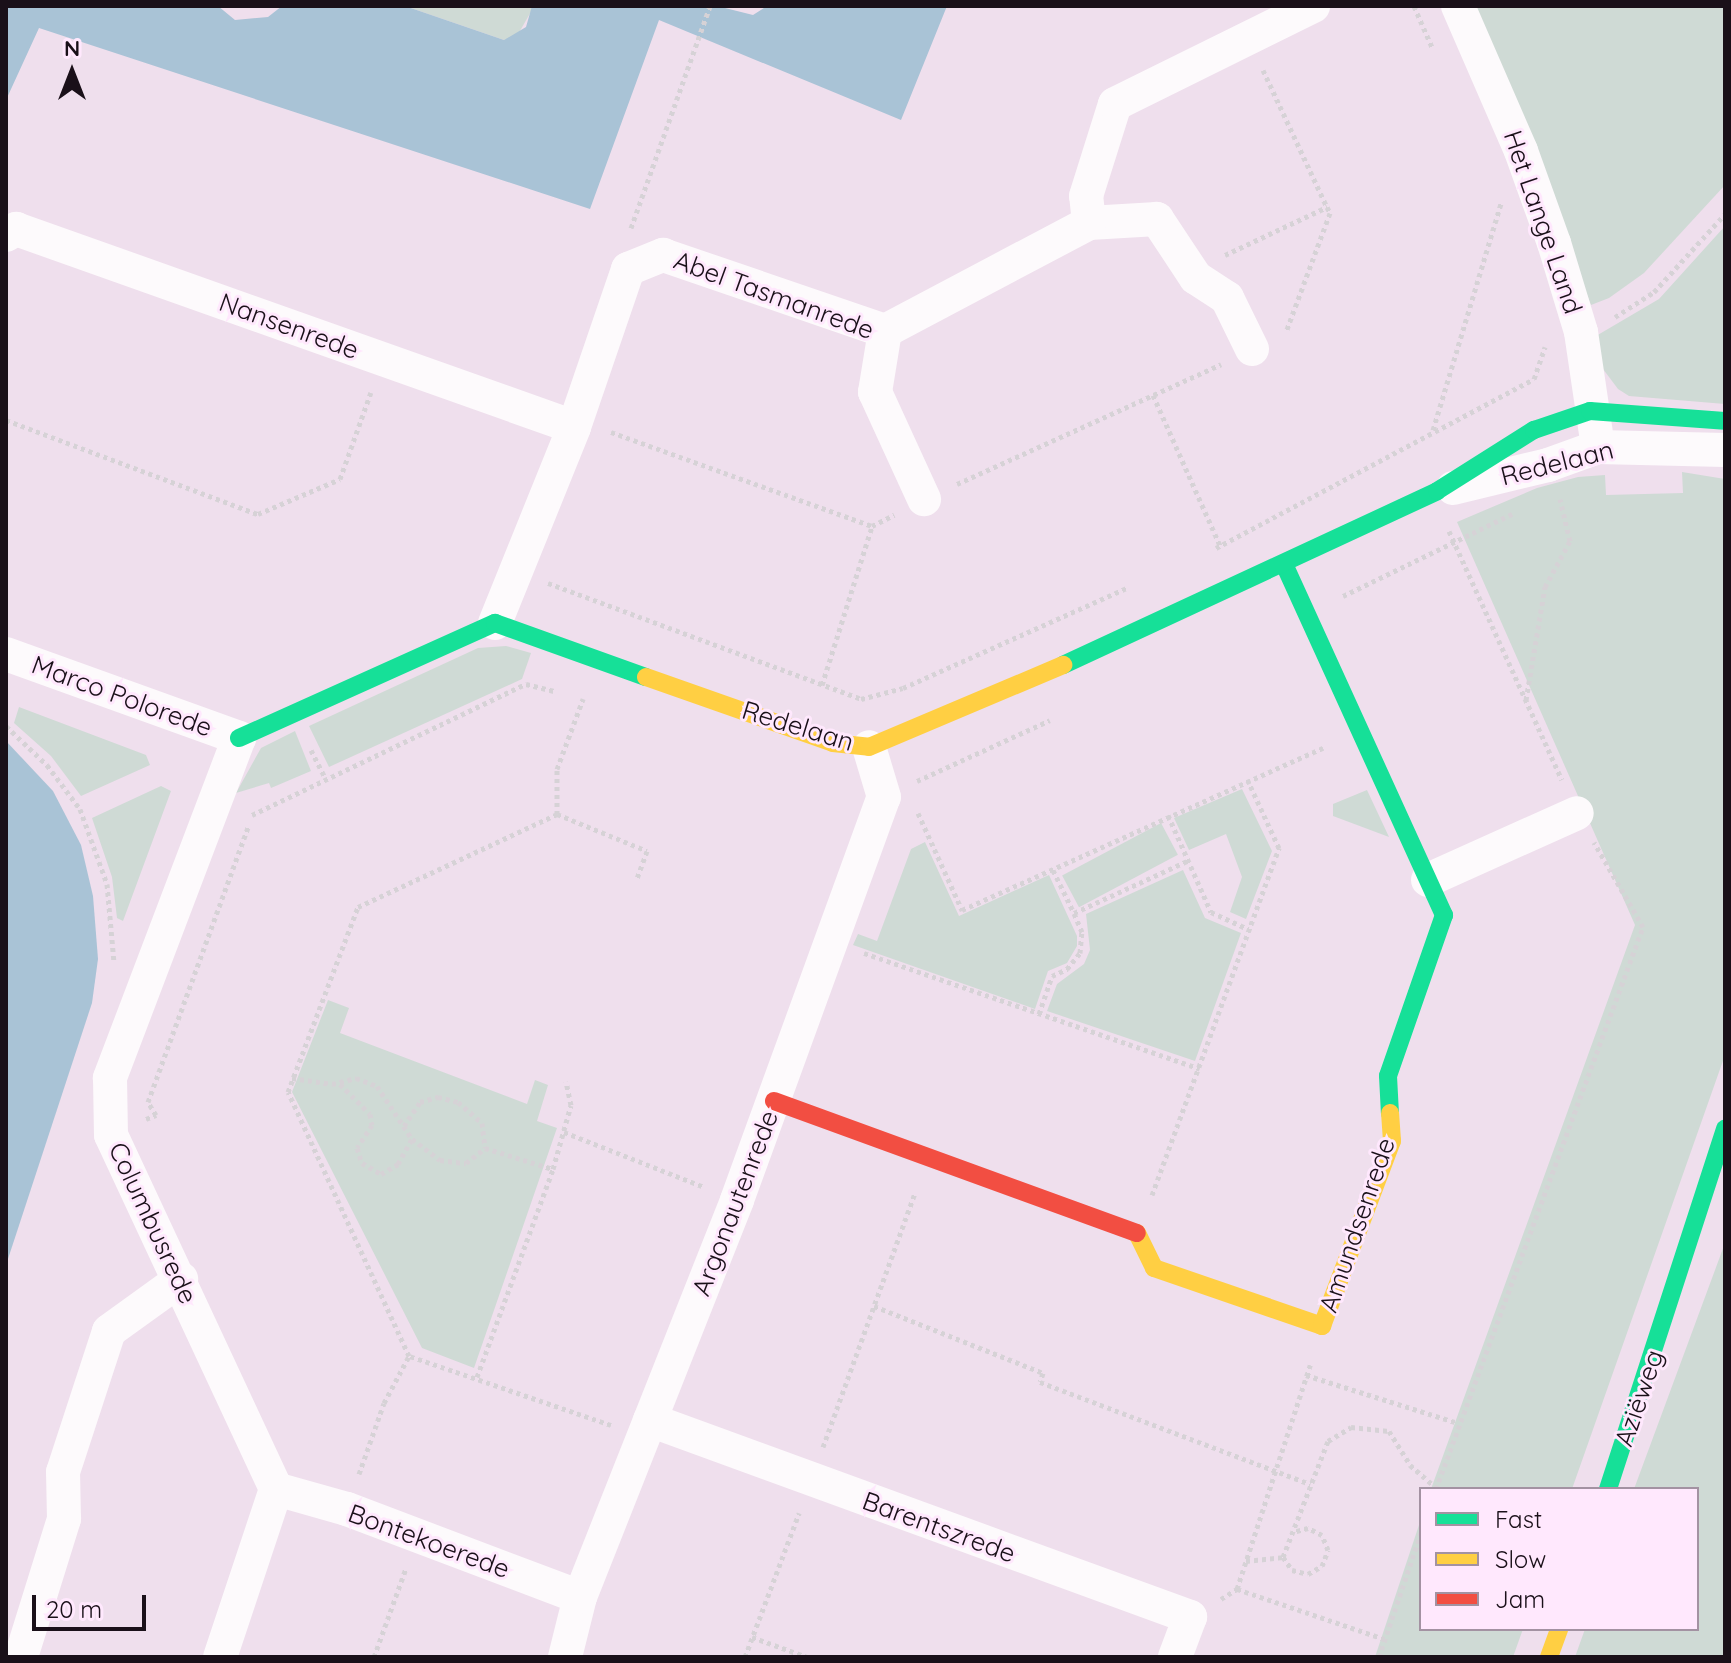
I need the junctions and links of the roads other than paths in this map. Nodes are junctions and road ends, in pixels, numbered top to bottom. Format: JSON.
{"nodes":[{"id":1,"x":1313,"y":6,"type":"edge"},
{"id":2,"x":1458,"y":6,"type":"edge"},
{"id":3,"x":1089,"y":223,"type":"junction"},
{"id":4,"x":6,"y":235,"type":"edge"},
{"id":5,"x":885,"y":331,"type":"junction"},
{"id":6,"x":1252,"y":349,"type":"road end"},
{"id":7,"x":1590,"y":411,"type":"junction"},
{"id":8,"x":1725,"y":421,"type":"edge"},
{"id":9,"x":574,"y":427,"type":"junction"},
{"id":10,"x":1598,"y":447,"type":"junction"},
{"id":11,"x":1725,"y":450,"type":"edge"},
{"id":12,"x":1437,"y":491,"type":"junction"},
{"id":13,"x":924,"y":499,"type":"dead end"},
{"id":14,"x":1284,"y":564,"type":"junction"},
{"id":15,"x":495,"y":623,"type":"junction"},
{"id":16,"x":6,"y":654,"type":"edge"},
{"id":17,"x":239,"y":738,"type":"junction"},
{"id":18,"x":869,"y":747,"type":"junction"},
{"id":19,"x":1577,"y":813,"type":"road end"},
{"id":20,"x":1428,"y":880,"type":"junction"},
{"id":21,"x":774,"y":1101,"type":"junction"},
{"id":22,"x":1725,"y":1128,"type":"edge"},
{"id":23,"x":1714,"y":1224,"type":"dead end"},
{"id":24,"x":181,"y":1279,"type":"junction"},
{"id":25,"x":1671,"y":1307,"type":"junction"},
{"id":26,"x":646,"y":1428,"type":"junction"},
{"id":27,"x":1609,"y":1487,"type":"edge"},
{"id":28,"x":276,"y":1489,"type":"junction"},
{"id":29,"x":580,"y":1597,"type":"junction"},
{"id":30,"x":1558,"y":1631,"type":"edge"},
{"id":31,"x":21,"y":1657,"type":"edge"},
{"id":32,"x":220,"y":1657,"type":"edge"},
{"id":33,"x":565,"y":1657,"type":"edge"},
{"id":34,"x":1175,"y":1657,"type":"edge"},
{"id":35,"x":1549,"y":1657,"type":"edge"}],
"edges":[{"from":1,"to":3,"type":"street"},
{"from":2,"to":7,"type":"street","name":"Het Lange Land"},
{"from":3,"to":5,"type":"street"},
{"from":3,"to":6,"type":"street"},
{"from":4,"to":9,"type":"street","name":"Nansenrede"},
{"from":5,"to":9,"type":"street","name":"Abel Tasmanrede"},
{"from":5,"to":13,"type":"street","name":"Abel Tasmanrede"},
{"from":7,"to":8,"type":"street","name":"Redelaan"},
{"from":7,"to":10,"type":"street","name":"Het Lange Land"},
{"from":7,"to":12,"type":"street","name":"Redelaan"},
{"from":9,"to":15,"type":"street"},
{"from":10,"to":11,"type":"street","name":"Redelaan"},
{"from":10,"to":12,"type":"street","name":"Redelaan"},
{"from":12,"to":14,"type":"street","name":"Redelaan"},
{"from":14,"to":18,"type":"street","name":"Redelaan"},
{"from":14,"to":20,"type":"street","name":"Amundsenrede"},
{"from":15,"to":17,"type":"street"},
{"from":15,"to":18,"type":"street","name":"Redelaan"},
{"from":16,"to":17,"type":"street","name":"Marco Polorede"},
{"from":17,"to":24,"type":"street","name":"Columbusrede"},
{"from":18,"to":21,"type":"street","name":"Argonautenrede"},
{"from":19,"to":20,"type":"street"},
{"from":20,"to":21,"type":"street","name":"Amundsenrede"},
{"from":21,"to":26,"type":"street","name":"Argonautenrede"},
{"from":22,"to":25,"type":"street","name":"Aziëweg"},
{"from":23,"to":25,"type":"street","name":"Aziëweg"},
{"from":24,"to":28,"type":"street","name":"Columbusrede"},
{"from":24,"to":31,"type":"street"},
{"from":25,"to":27,"type":"street","name":"Aziëweg"},
{"from":26,"to":29,"type":"street","name":"Argonautenrede"},
{"from":26,"to":34,"type":"street","name":"Barentszrede"},
{"from":28,"to":29,"type":"street","name":"Bontekoerede"},
{"from":28,"to":32,"type":"street"},
{"from":29,"to":33,"type":"street","name":"Argonautenrede"},
{"from":30,"to":35,"type":"street"}]}
